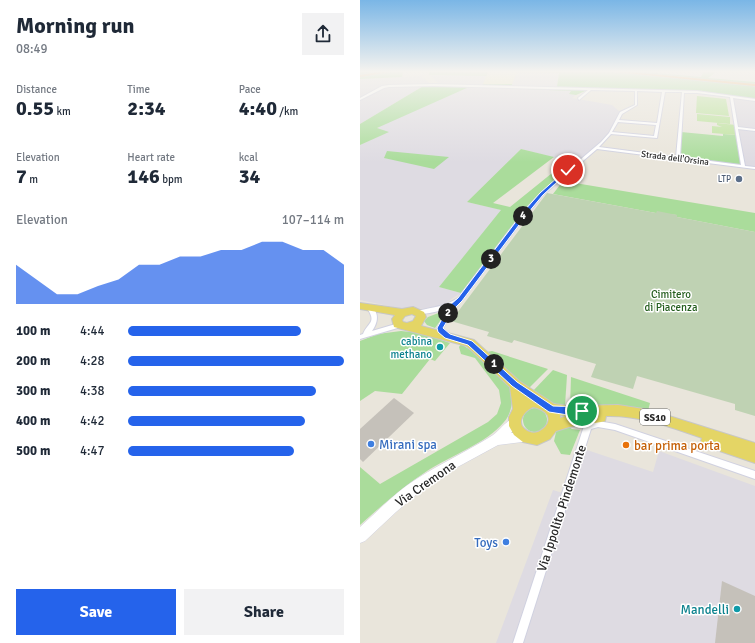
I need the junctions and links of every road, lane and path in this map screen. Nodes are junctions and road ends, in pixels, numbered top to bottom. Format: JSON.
{"nodes":[{"id":1,"x":637,"y":102,"type":"edge"},
{"id":2,"x":662,"y":102,"type":"edge"},
{"id":3,"x":682,"y":102,"type":"edge"},
{"id":4,"x":732,"y":102,"type":"edge"},
{"id":5,"x":617,"y":121,"type":"junction"},
{"id":6,"x":658,"y":124,"type":"junction"},
{"id":7,"x":737,"y":128,"type":"junction"},
{"id":8,"x":755,"y":130,"type":"edge"},
{"id":9,"x":610,"y":133,"type":"junction"},
{"id":10,"x":595,"y":148,"type":"junction"},
{"id":11,"x":678,"y":158,"type":"junction"},
{"id":12,"x":742,"y":166,"type":"junction"},
{"id":13,"x":755,"y":168,"type":"edge"},
{"id":14,"x":454,"y":304,"type":"junction"},
{"id":15,"x":360,"y":306,"type":"edge"},
{"id":16,"x":370,"y":308,"type":"junction"},
{"id":17,"x":399,"y":320,"type":"junction"},
{"id":18,"x":417,"y":320,"type":"junction"},
{"id":19,"x":443,"y":335,"type":"junction"},
{"id":20,"x":362,"y":336,"type":"edge"},
{"id":21,"x":515,"y":384,"type":"junction"},
{"id":22,"x":548,"y":406,"type":"junction"},
{"id":23,"x":519,"y":410,"type":"junction"},
{"id":24,"x":514,"y":423,"type":"junction"},
{"id":25,"x":554,"y":426,"type":"junction"},
{"id":26,"x":526,"y":437,"type":"junction"},
{"id":27,"x":496,"y":440,"type":"junction"},
{"id":28,"x":755,"y":449,"type":"edge"},
{"id":29,"x":755,"y":457,"type":"edge"},
{"id":30,"x":755,"y":476,"type":"edge"},
{"id":31,"x":360,"y":536,"type":"edge"},
{"id":32,"x":518,"y":643,"type":"edge"}],
"edges":[{"from":1,"to":5,"type":"street"},
{"from":2,"to":6,"type":"street"},
{"from":3,"to":11,"type":"street"},
{"from":4,"to":7,"type":"street"},
{"from":5,"to":6,"type":"street"},
{"from":5,"to":9,"type":"street"},
{"from":6,"to":9,"type":"street"},
{"from":7,"to":8,"type":"street"},
{"from":7,"to":12,"type":"street"},
{"from":9,"to":10,"type":"street"},
{"from":10,"to":11,"type":"street","name":"Strada dell'Orsina"},
{"from":10,"to":14,"type":"street"},
{"from":11,"to":12,"type":"street","name":"Strada dell'Orsina"},
{"from":12,"to":13,"type":"street","name":"Strada dell'Orsina"},
{"from":14,"to":18,"type":"street"},
{"from":14,"to":19,"type":"street"},
{"from":15,"to":16,"type":"main road"},
{"from":16,"to":17,"type":"main road"},
{"from":16,"to":20,"type":"street"},
{"from":17,"to":18,"type":"main road"},
{"from":17,"to":18,"type":"main road"},
{"from":17,"to":20,"type":"street"},
{"from":18,"to":19,"type":"main road"},
{"from":19,"to":21,"type":"main road"},
{"from":21,"to":22,"type":"main road"},
{"from":21,"to":23,"type":"main road"},
{"from":22,"to":23,"type":"main road","number":"SS10"},
{"from":22,"to":25,"type":"main road"},
{"from":22,"to":28,"type":"main road","number":"SS10"},
{"from":23,"to":24,"type":"main road"},
{"from":24,"to":26,"type":"main road"},
{"from":24,"to":27,"type":"main road"},
{"from":25,"to":26,"type":"main road","number":"SS10"},
{"from":25,"to":29,"type":"main road","number":"SS10"},
{"from":26,"to":27,"type":"main road","number":"SS10"},
{"from":27,"to":31,"type":"main road","name":"Via Cremona"},
{"from":30,"to":32,"type":"street","name":"Via Ippolito Pindemonte"}]}
